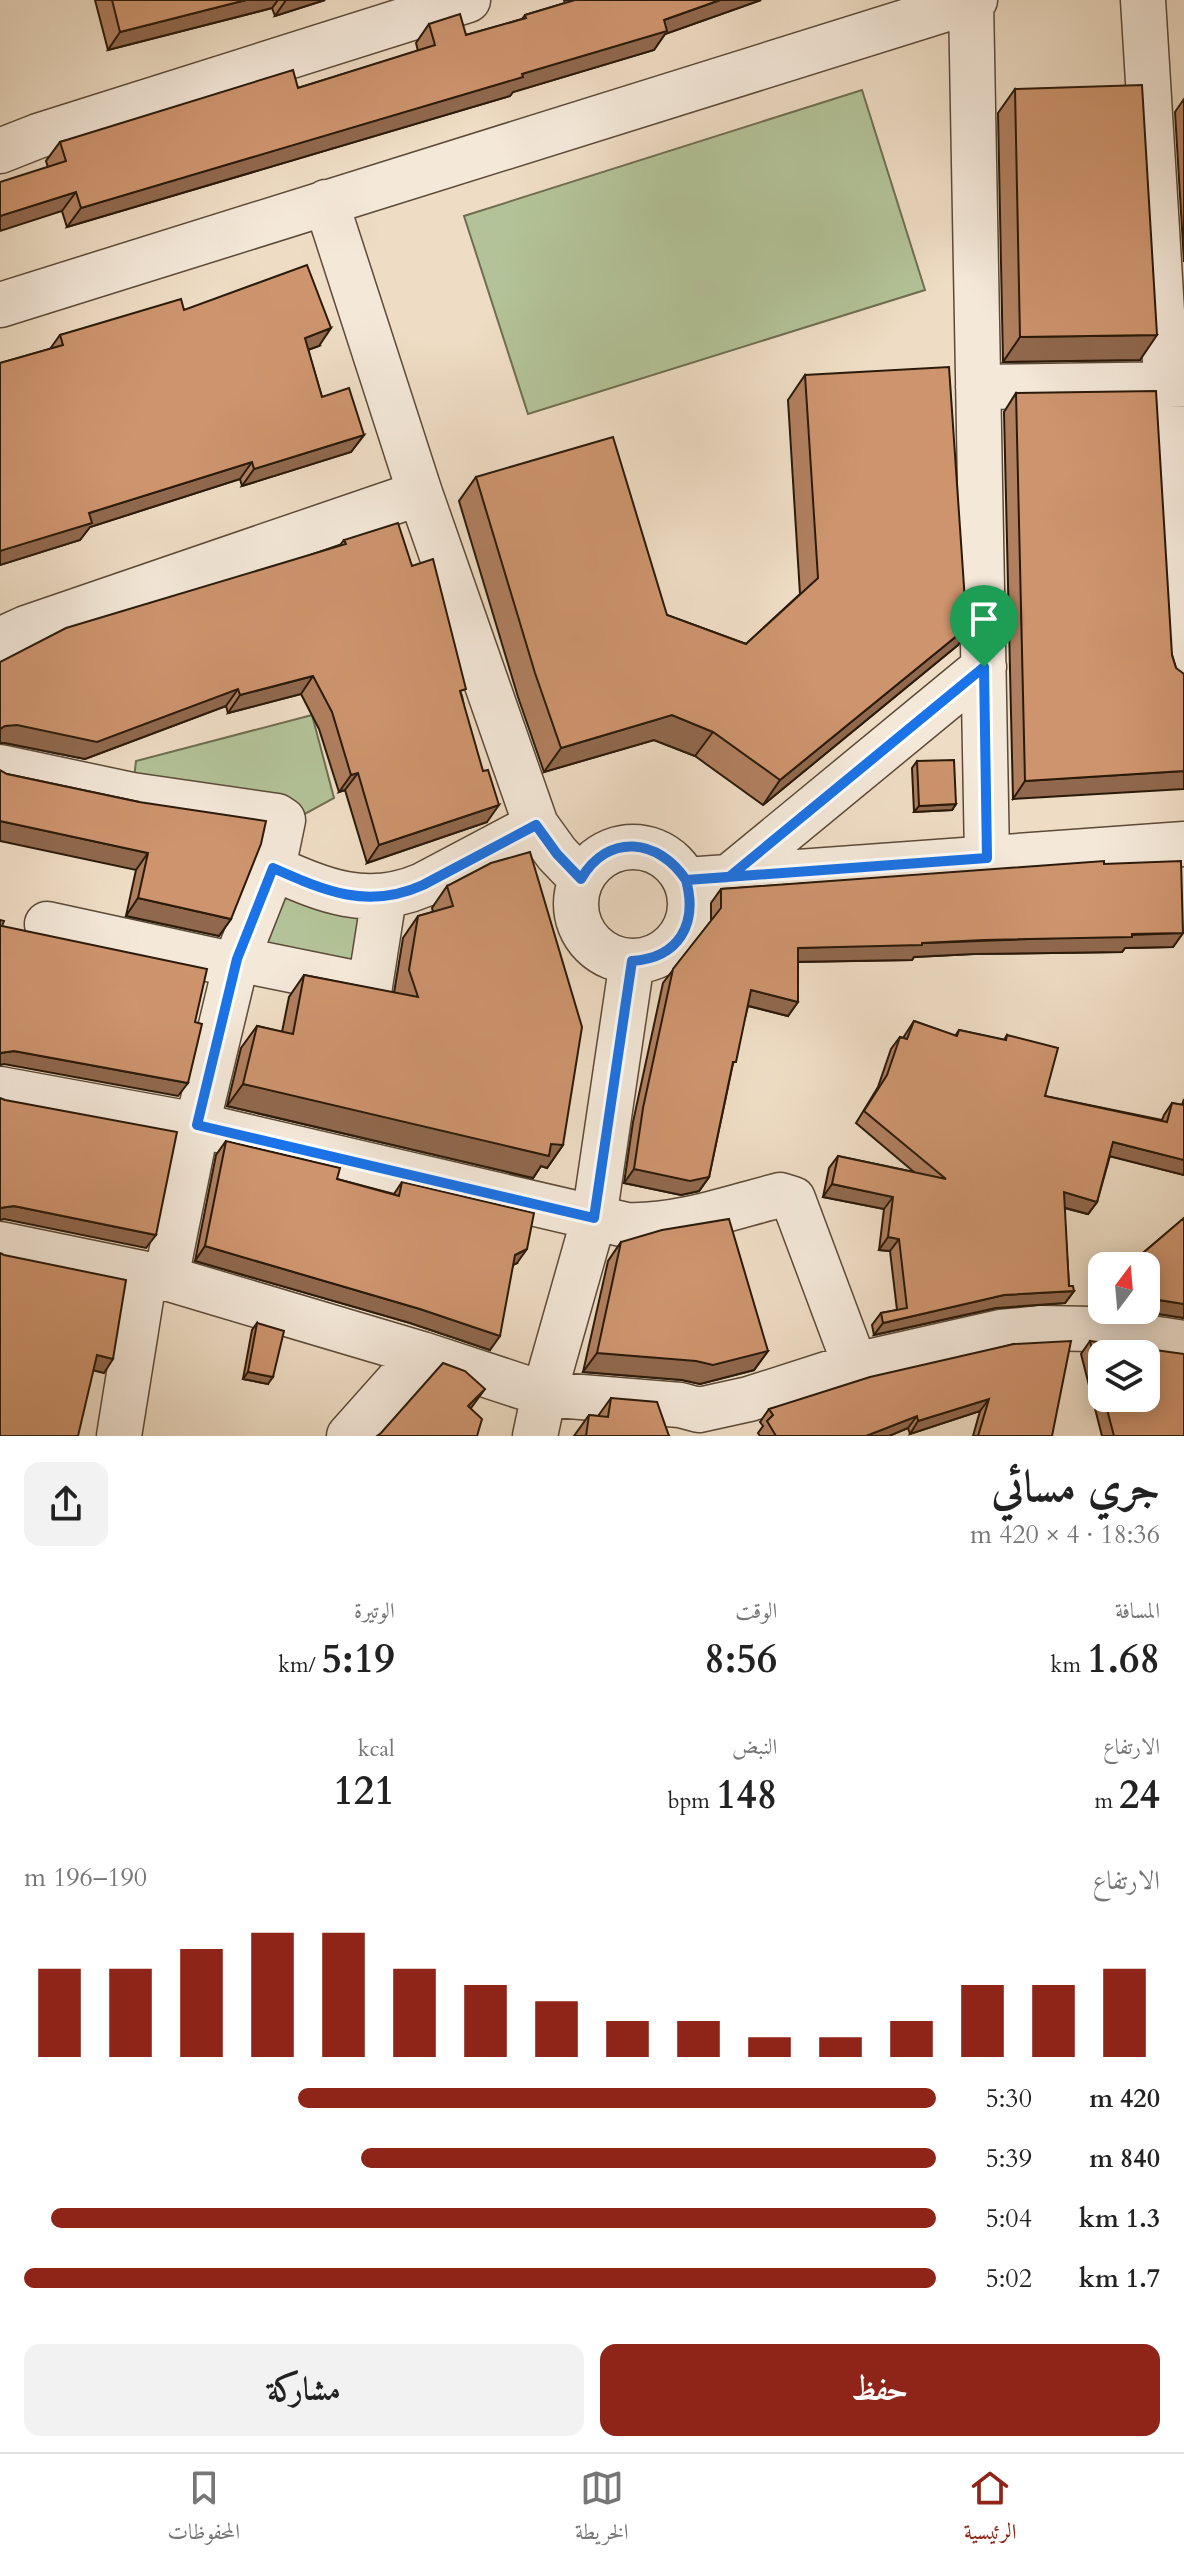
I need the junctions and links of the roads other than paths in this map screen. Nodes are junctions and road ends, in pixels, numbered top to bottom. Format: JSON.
{"nodes":[{"id":1,"x":468,"y":0,"type":"edge"},
{"id":2,"x":1143,"y":0,"type":"edge"},
{"id":3,"x":973,"y":1,"type":"edge"},
{"id":4,"x":0,"y":151,"type":"edge"},
{"id":5,"x":326,"y":202,"type":"junction"},
{"id":6,"x":0,"y":305,"type":"edge"},
{"id":7,"x":1175,"y":385,"type":"edge"},
{"id":8,"x":978,"y":387,"type":"junction"},
{"id":9,"x":420,"y":493,"type":"junction"},
{"id":10,"x":0,"y":640,"type":"edge"},
{"id":11,"x":984,"y":667,"type":"junction"},
{"id":12,"x":1184,"y":672,"type":"edge"},
{"id":13,"x":0,"y":767,"type":"edge"},
{"id":14,"x":536,"y":825,"type":"junction"},
{"id":15,"x":1184,"y":844,"type":"edge"},
{"id":16,"x":987,"y":858,"type":"junction"},
{"id":17,"x":273,"y":868,"type":"junction"},
{"id":18,"x":729,"y":877,"type":"junction"},
{"id":19,"x":581,"y":879,"type":"junction"},
{"id":20,"x":686,"y":880,"type":"junction"},
{"id":21,"x":384,"y":897,"type":"junction"},
{"id":22,"x":47,"y":924,"type":"dead end"},
{"id":23,"x":237,"y":959,"type":"junction"},
{"id":24,"x":632,"y":961,"type":"junction"},
{"id":25,"x":0,"y":1089,"type":"edge"},
{"id":26,"x":197,"y":1125,"type":"junction"},
{"id":27,"x":594,"y":1218,"type":"junction"},
{"id":28,"x":0,"y":1244,"type":"edge"},
{"id":29,"x":155,"y":1276,"type":"junction"},
{"id":30,"x":1184,"y":1343,"type":"edge"},
{"id":31,"x":422,"y":1354,"type":"junction"},
{"id":32,"x":855,"y":1365,"type":"junction"},
{"id":33,"x":544,"y":1394,"type":"junction"},
{"id":34,"x":703,"y":1423,"type":"edge"},
{"id":35,"x":119,"y":1436,"type":"edge"},
{"id":36,"x":349,"y":1436,"type":"edge"},
{"id":37,"x":535,"y":1436,"type":"edge"}],
"edges":[{"from":1,"to":4,"type":"street"},
{"from":2,"to":7,"type":"street"},
{"from":3,"to":5,"type":"street"},
{"from":3,"to":8,"type":"street"},
{"from":5,"to":6,"type":"street"},
{"from":5,"to":9,"type":"street"},
{"from":7,"to":8,"type":"street"},
{"from":7,"to":12,"type":"street"},
{"from":8,"to":11,"type":"street"},
{"from":9,"to":10,"type":"street"},
{"from":9,"to":14,"type":"street"},
{"from":11,"to":16,"type":"street"},
{"from":11,"to":18,"type":"street"},
{"from":13,"to":17,"type":"street"},
{"from":14,"to":19,"type":"street"},
{"from":14,"to":21,"type":"street"},
{"from":15,"to":16,"type":"street"},
{"from":16,"to":18,"type":"street"},
{"from":17,"to":21,"type":"street"},
{"from":17,"to":23,"type":"street"},
{"from":18,"to":20,"type":"street"},
{"from":19,"to":20,"type":"street"},
{"from":19,"to":24,"type":"street"},
{"from":20,"to":24,"type":"street"},
{"from":21,"to":23,"type":"street"},
{"from":22,"to":23,"type":"street"},
{"from":23,"to":26,"type":"street"},
{"from":24,"to":27,"type":"street"},
{"from":25,"to":26,"type":"street"},
{"from":26,"to":27,"type":"street"},
{"from":26,"to":29,"type":"street"},
{"from":27,"to":32,"type":"street"},
{"from":27,"to":33,"type":"street"},
{"from":28,"to":29,"type":"street"},
{"from":29,"to":31,"type":"street"},
{"from":29,"to":35,"type":"street"},
{"from":30,"to":32,"type":"street"},
{"from":31,"to":33,"type":"street"},
{"from":31,"to":36,"type":"street"},
{"from":32,"to":34,"type":"street"},
{"from":33,"to":34,"type":"street"},
{"from":33,"to":37,"type":"street"}]}
